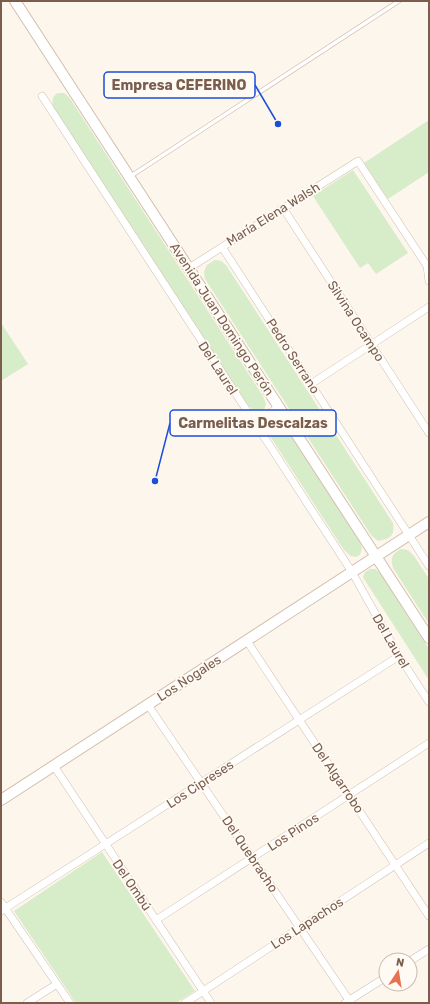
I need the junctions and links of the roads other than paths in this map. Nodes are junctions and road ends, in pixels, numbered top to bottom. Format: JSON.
{"nodes":[{"id":1,"x":15,"y":1,"type":"edge"},
{"id":2,"x":399,"y":1,"type":"edge"},
{"id":3,"x":42,"y":96,"type":"dead end"},
{"id":4,"x":130,"y":177,"type":"junction"},
{"id":5,"x":283,"y":208,"type":"junction"},
{"id":6,"x":222,"y":247,"type":"junction"},
{"id":7,"x":428,"y":267,"type":"edge"},
{"id":8,"x":189,"y":268,"type":"junction"},
{"id":9,"x":429,"y":281,"type":"edge"},
{"id":10,"x":429,"y":307,"type":"edge"},
{"id":11,"x":372,"y":345,"type":"junction"},
{"id":12,"x":311,"y":384,"type":"junction"},
{"id":13,"x":279,"y":407,"type":"junction"},
{"id":14,"x":254,"y":423,"type":"junction"},
{"id":15,"x":429,"y":433,"type":"edge"},
{"id":16,"x":429,"y":522,"type":"edge"},
{"id":17,"x":409,"y":535,"type":"junction"},
{"id":18,"x":376,"y":556,"type":"junction"},
{"id":19,"x":429,"y":566,"type":"edge"},
{"id":20,"x":352,"y":572,"type":"junction"},
{"id":21,"x":429,"y":638,"type":"edge"},
{"id":22,"x":247,"y":640,"type":"junction"},
{"id":23,"x":399,"y":656,"type":"junction"},
{"id":24,"x":429,"y":702,"type":"edge"},
{"id":25,"x":148,"y":705,"type":"junction"},
{"id":26,"x":299,"y":720,"type":"junction"},
{"id":27,"x":429,"y":742,"type":"edge"},
{"id":28,"x":54,"y":766,"type":"junction"},
{"id":29,"x":201,"y":783,"type":"junction"},
{"id":30,"x":349,"y":795,"type":"junction"},
{"id":31,"x":1,"y":800,"type":"edge"},
{"id":32,"x":429,"y":843,"type":"edge"},
{"id":33,"x":106,"y":844,"type":"junction"},
{"id":34,"x":252,"y":858,"type":"junction"},
{"id":35,"x":395,"y":865,"type":"junction"},
{"id":36,"x":1,"y":902,"type":"edge"},
{"id":37,"x":3,"y":910,"type":"edge"},
{"id":38,"x":429,"y":916,"type":"edge"},
{"id":39,"x":156,"y":920,"type":"junction"},
{"id":40,"x":300,"y":927,"type":"junction"},
{"id":41,"x":429,"y":949,"type":"edge"},
{"id":42,"x":418,"y":956,"type":"edge"},
{"id":43,"x":378,"y":981,"type":"edge"},
{"id":44,"x":57,"y":984,"type":"junction"},
{"id":45,"x":203,"y":991,"type":"junction"},
{"id":46,"x":348,"y":1002,"type":"edge"},
{"id":47,"x":27,"y":1003,"type":"edge"},
{"id":48,"x":70,"y":1003,"type":"edge"},
{"id":49,"x":185,"y":1003,"type":"edge"},
{"id":50,"x":211,"y":1003,"type":"edge"}],
"edges":[{"from":1,"to":4,"type":"street","name":"Avenida Juan Domingo Perón"},
{"from":2,"to":4,"type":"lane"},
{"from":3,"to":14,"type":"street","name":"Del Laurel"},
{"from":4,"to":8,"type":"street","name":"Avenida Juan Domingo Perón"},
{"from":5,"to":6,"type":"street","name":"María Elena Walsh"},
{"from":5,"to":7,"type":"street","name":"María Elena Walsh"},
{"from":5,"to":11,"type":"street","name":"Silvina Ocampo"},
{"from":6,"to":8,"type":"street","name":"María Elena Walsh"},
{"from":6,"to":12,"type":"street","name":"Pedro Serrano"},
{"from":7,"to":9,"type":"street"},
{"from":8,"to":13,"type":"street","name":"Avenida Juan Domingo Perón"},
{"from":10,"to":11,"type":"street"},
{"from":11,"to":12,"type":"street"},
{"from":11,"to":15,"type":"street","name":"Silvina Ocampo"},
{"from":12,"to":17,"type":"street","name":"Pedro Serrano"},
{"from":13,"to":14,"type":"street"},
{"from":13,"to":18,"type":"street","name":"Avenida Juan Domingo Perón"},
{"from":14,"to":20,"type":"street","name":"Del Laurel"},
{"from":16,"to":17,"type":"street","name":"Los Nogales"},
{"from":17,"to":18,"type":"street","name":"Los Nogales"},
{"from":17,"to":19,"type":"street","name":"Pedro Serrano"},
{"from":18,"to":20,"type":"street","name":"Los Nogales"},
{"from":18,"to":21,"type":"street","name":"Avenida Juan Domingo Perón"},
{"from":20,"to":22,"type":"street","name":"Los Nogales"},
{"from":20,"to":23,"type":"street","name":"Del Laurel"},
{"from":22,"to":25,"type":"street","name":"Los Nogales"},
{"from":22,"to":26,"type":"street","name":"Del Algarrobo"},
{"from":23,"to":24,"type":"street","name":"Del Laurel"},
{"from":23,"to":26,"type":"street","name":"Los Cipreses"},
{"from":25,"to":28,"type":"street","name":"Los Nogales"},
{"from":25,"to":29,"type":"street","name":"Del Quebracho"},
{"from":26,"to":29,"type":"street","name":"Los Cipreses"},
{"from":26,"to":30,"type":"street","name":"Del Algarrobo"},
{"from":27,"to":30,"type":"street","name":"Los Pinos"},
{"from":28,"to":31,"type":"street","name":"Los Nogales"},
{"from":28,"to":33,"type":"street","name":"Del Ombú"},
{"from":29,"to":33,"type":"street","name":"Los Cipreses"},
{"from":29,"to":34,"type":"street","name":"Del Quebracho"},
{"from":30,"to":34,"type":"street","name":"Los Pinos"},
{"from":30,"to":35,"type":"street","name":"Del Algarrobo"},
{"from":32,"to":35,"type":"street","name":"Los Lapachos"},
{"from":33,"to":37,"type":"street","name":"Los Cipreses"},
{"from":33,"to":39,"type":"street","name":"Del Ombú"},
{"from":34,"to":39,"type":"street","name":"Los Pinos"},
{"from":34,"to":40,"type":"street","name":"Del Quebracho"},
{"from":35,"to":38,"type":"street","name":"Del Algarrobo"},
{"from":35,"to":40,"type":"street","name":"Los Lapachos"},
{"from":36,"to":37,"type":"street"},
{"from":37,"to":44,"type":"street"},
{"from":39,"to":45,"type":"street","name":"Del Ombú"},
{"from":40,"to":45,"type":"street","name":"Los Lapachos"},
{"from":40,"to":46,"type":"street","name":"Del Quebracho"},
{"from":41,"to":42,"type":"street"},
{"from":43,"to":46,"type":"street"},
{"from":44,"to":47,"type":"street"},
{"from":44,"to":48,"type":"street"},
{"from":45,"to":49,"type":"street","name":"Los Lapachos"},
{"from":45,"to":50,"type":"street","name":"Del Ombú"}]}
